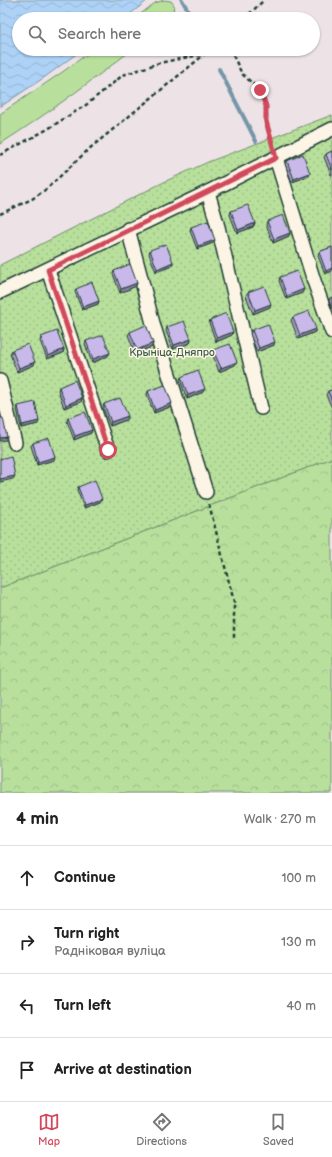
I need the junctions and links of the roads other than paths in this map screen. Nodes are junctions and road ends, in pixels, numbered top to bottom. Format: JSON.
{"nodes":[{"id":1,"x":332,"y":129,"type":"edge"},
{"id":2,"x":276,"y":158,"type":"junction"},
{"id":3,"x":208,"y":192,"type":"junction"},
{"id":4,"x":128,"y":229,"type":"junction"},
{"id":5,"x":48,"y":270,"type":"junction"},
{"id":6,"x":0,"y":292,"type":"edge"},
{"id":7,"x":332,"y":332,"type":"edge"},
{"id":8,"x":0,"y":381,"type":"edge"},
{"id":9,"x":261,"y":408,"type":"dead end"},
{"id":10,"x":14,"y":443,"type":"dead end"},
{"id":11,"x":108,"y":450,"type":"dead end"},
{"id":12,"x":206,"y":492,"type":"road end"}],
"edges":[{"from":1,"to":2,"type":"street"},
{"from":2,"to":3,"type":"street"},
{"from":2,"to":7,"type":"street"},
{"from":3,"to":4,"type":"street"},
{"from":3,"to":9,"type":"street"},
{"from":4,"to":5,"type":"street"},
{"from":4,"to":12,"type":"street"},
{"from":5,"to":6,"type":"street"},
{"from":5,"to":11,"type":"street"},
{"from":8,"to":10,"type":"street"}]}
